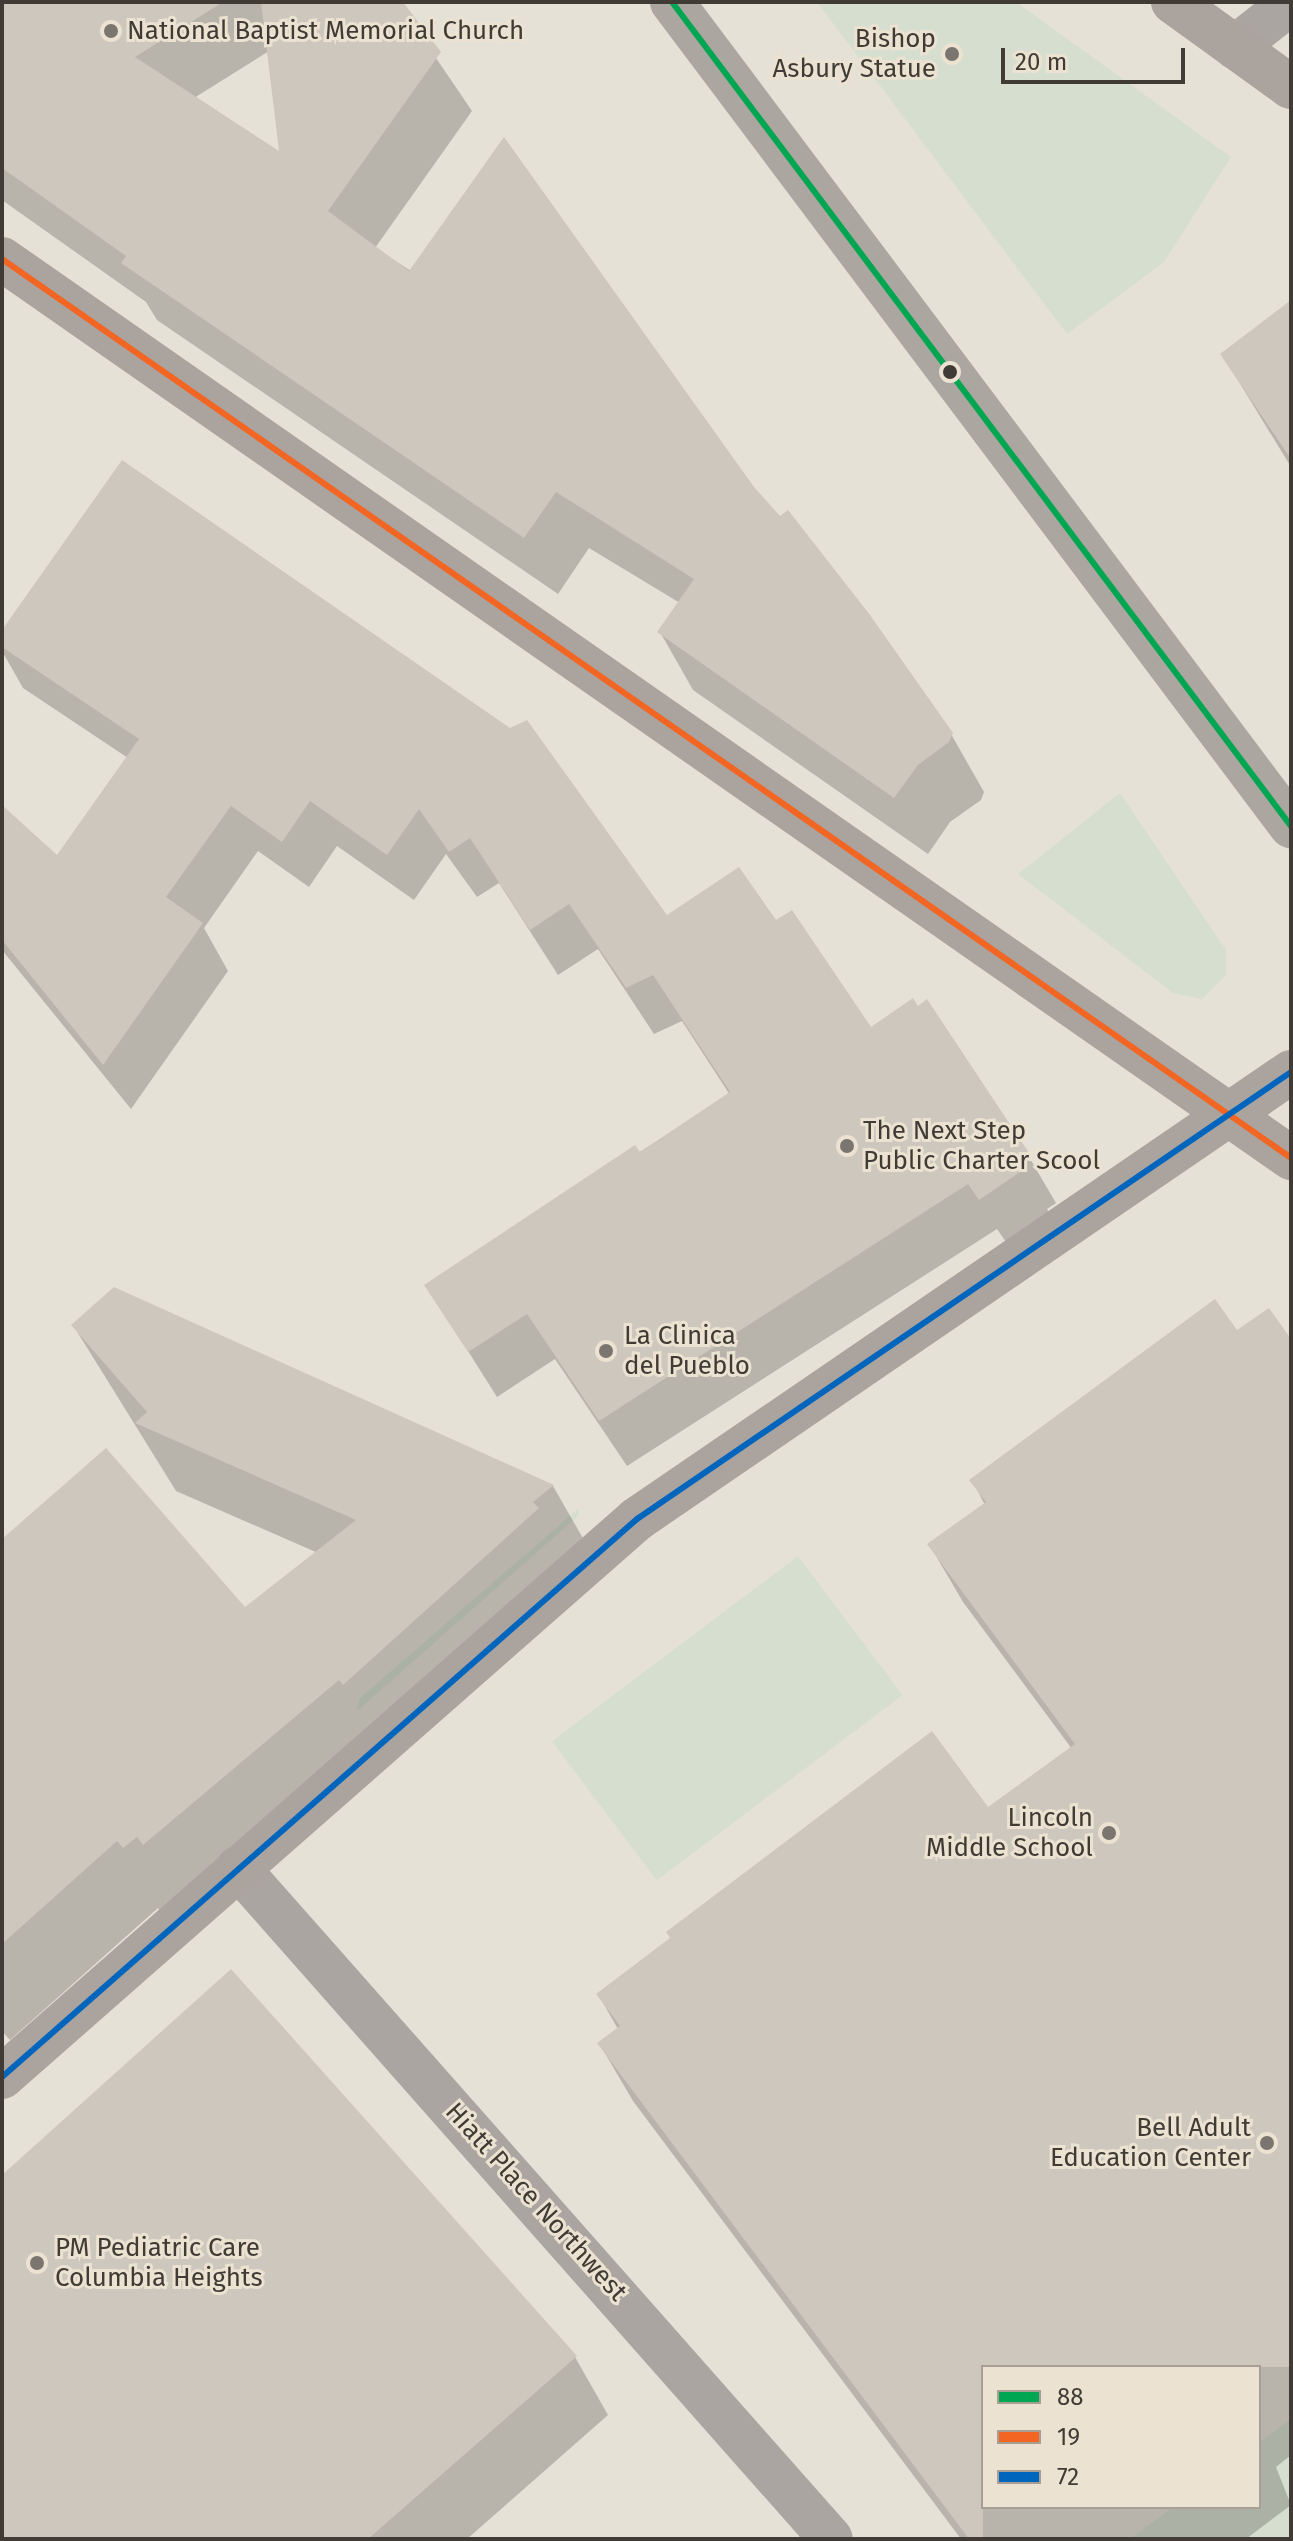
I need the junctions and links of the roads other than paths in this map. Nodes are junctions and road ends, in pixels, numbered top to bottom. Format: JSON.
{"nodes":[{"id":1,"x":672,"y":2,"type":"edge"},
{"id":2,"x":1173,"y":2,"type":"edge"},
{"id":3,"x":1291,"y":3,"type":"edge"},
{"id":4,"x":1235,"y":47,"type":"junction"},
{"id":5,"x":1291,"y":87,"type":"edge"},
{"id":6,"x":2,"y":259,"type":"edge"},
{"id":7,"x":1291,"y":826,"type":"edge"},
{"id":8,"x":1291,"y":1072,"type":"edge"},
{"id":9,"x":1226,"y":1118,"type":"junction"},
{"id":10,"x":1291,"y":1158,"type":"edge"},
{"id":11,"x":238,"y":1868,"type":"junction"},
{"id":12,"x":2,"y":2077,"type":"edge"},
{"id":13,"x":831,"y":2539,"type":"edge"}],
"edges":[{"from":1,"to":7,"type":"main road"},
{"from":2,"to":4,"type":"street"},
{"from":3,"to":4,"type":"street"},
{"from":4,"to":5,"type":"street"},
{"from":6,"to":9,"type":"street"},
{"from":8,"to":9,"type":"street"},
{"from":9,"to":10,"type":"street"},
{"from":9,"to":11,"type":"street"},
{"from":11,"to":12,"type":"street"},
{"from":11,"to":13,"type":"street","name":"Hiatt Place Northwest"}]}
